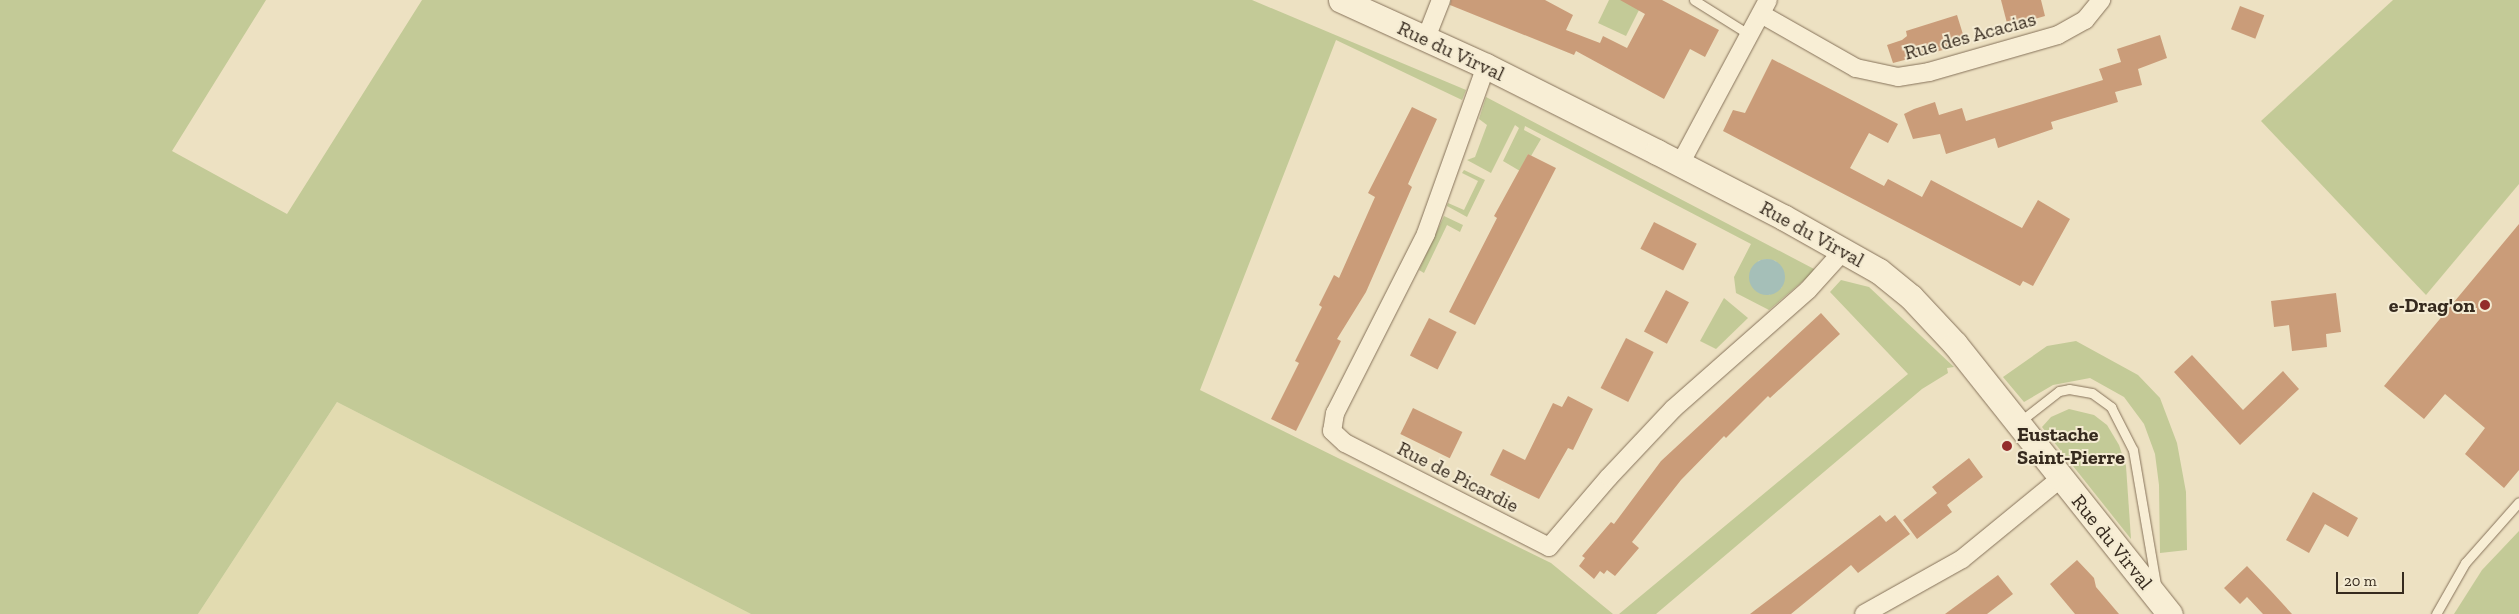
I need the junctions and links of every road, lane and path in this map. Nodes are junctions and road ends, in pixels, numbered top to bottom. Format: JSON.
{"nodes":[{"id":1,"x":1340,"y":0,"type":"edge"},
{"id":2,"x":1441,"y":0,"type":"edge"},
{"id":3,"x":1694,"y":0,"type":"edge"},
{"id":4,"x":2101,"y":0,"type":"edge"},
{"id":5,"x":1765,"y":7,"type":"edge"},
{"id":6,"x":1750,"y":35,"type":"junction"},
{"id":7,"x":1426,"y":38,"type":"junction"},
{"id":8,"x":1486,"y":66,"type":"junction"},
{"id":9,"x":1680,"y":164,"type":"junction"},
{"id":10,"x":1844,"y":250,"type":"junction"},
{"id":11,"x":2018,"y":423,"type":"junction"},
{"id":12,"x":2061,"y":478,"type":"junction"},
{"id":13,"x":2519,"y":502,"type":"edge"},
{"id":14,"x":2164,"y":606,"type":"edge"},
{"id":15,"x":1864,"y":614,"type":"edge"},
{"id":16,"x":2436,"y":614,"type":"edge"}],
"edges":[{"from":1,"to":7,"type":"street","name":"Rue du Virval"},
{"from":2,"to":7,"type":"street"},
{"from":3,"to":6,"type":"lane"},
{"from":4,"to":5,"type":"street","name":"Rue des Acacias"},
{"from":5,"to":6,"type":"street","name":"Rue des Acacias"},
{"from":6,"to":9,"type":"street","name":"Rue des Acacias"},
{"from":7,"to":8,"type":"street","name":"Rue du Virval"},
{"from":8,"to":9,"type":"street","name":"Rue du Virval"},
{"from":8,"to":10,"type":"street","name":"Rue de Picardie"},
{"from":9,"to":10,"type":"street","name":"Rue du Virval"},
{"from":10,"to":11,"type":"street","name":"Rue du Virval"},
{"from":11,"to":12,"type":"street","name":"Rue du Virval"},
{"from":11,"to":14,"type":"lane"},
{"from":12,"to":14,"type":"street","name":"Rue du Virval"},
{"from":12,"to":15,"type":"street"},
{"from":13,"to":16,"type":"lane"}]}
